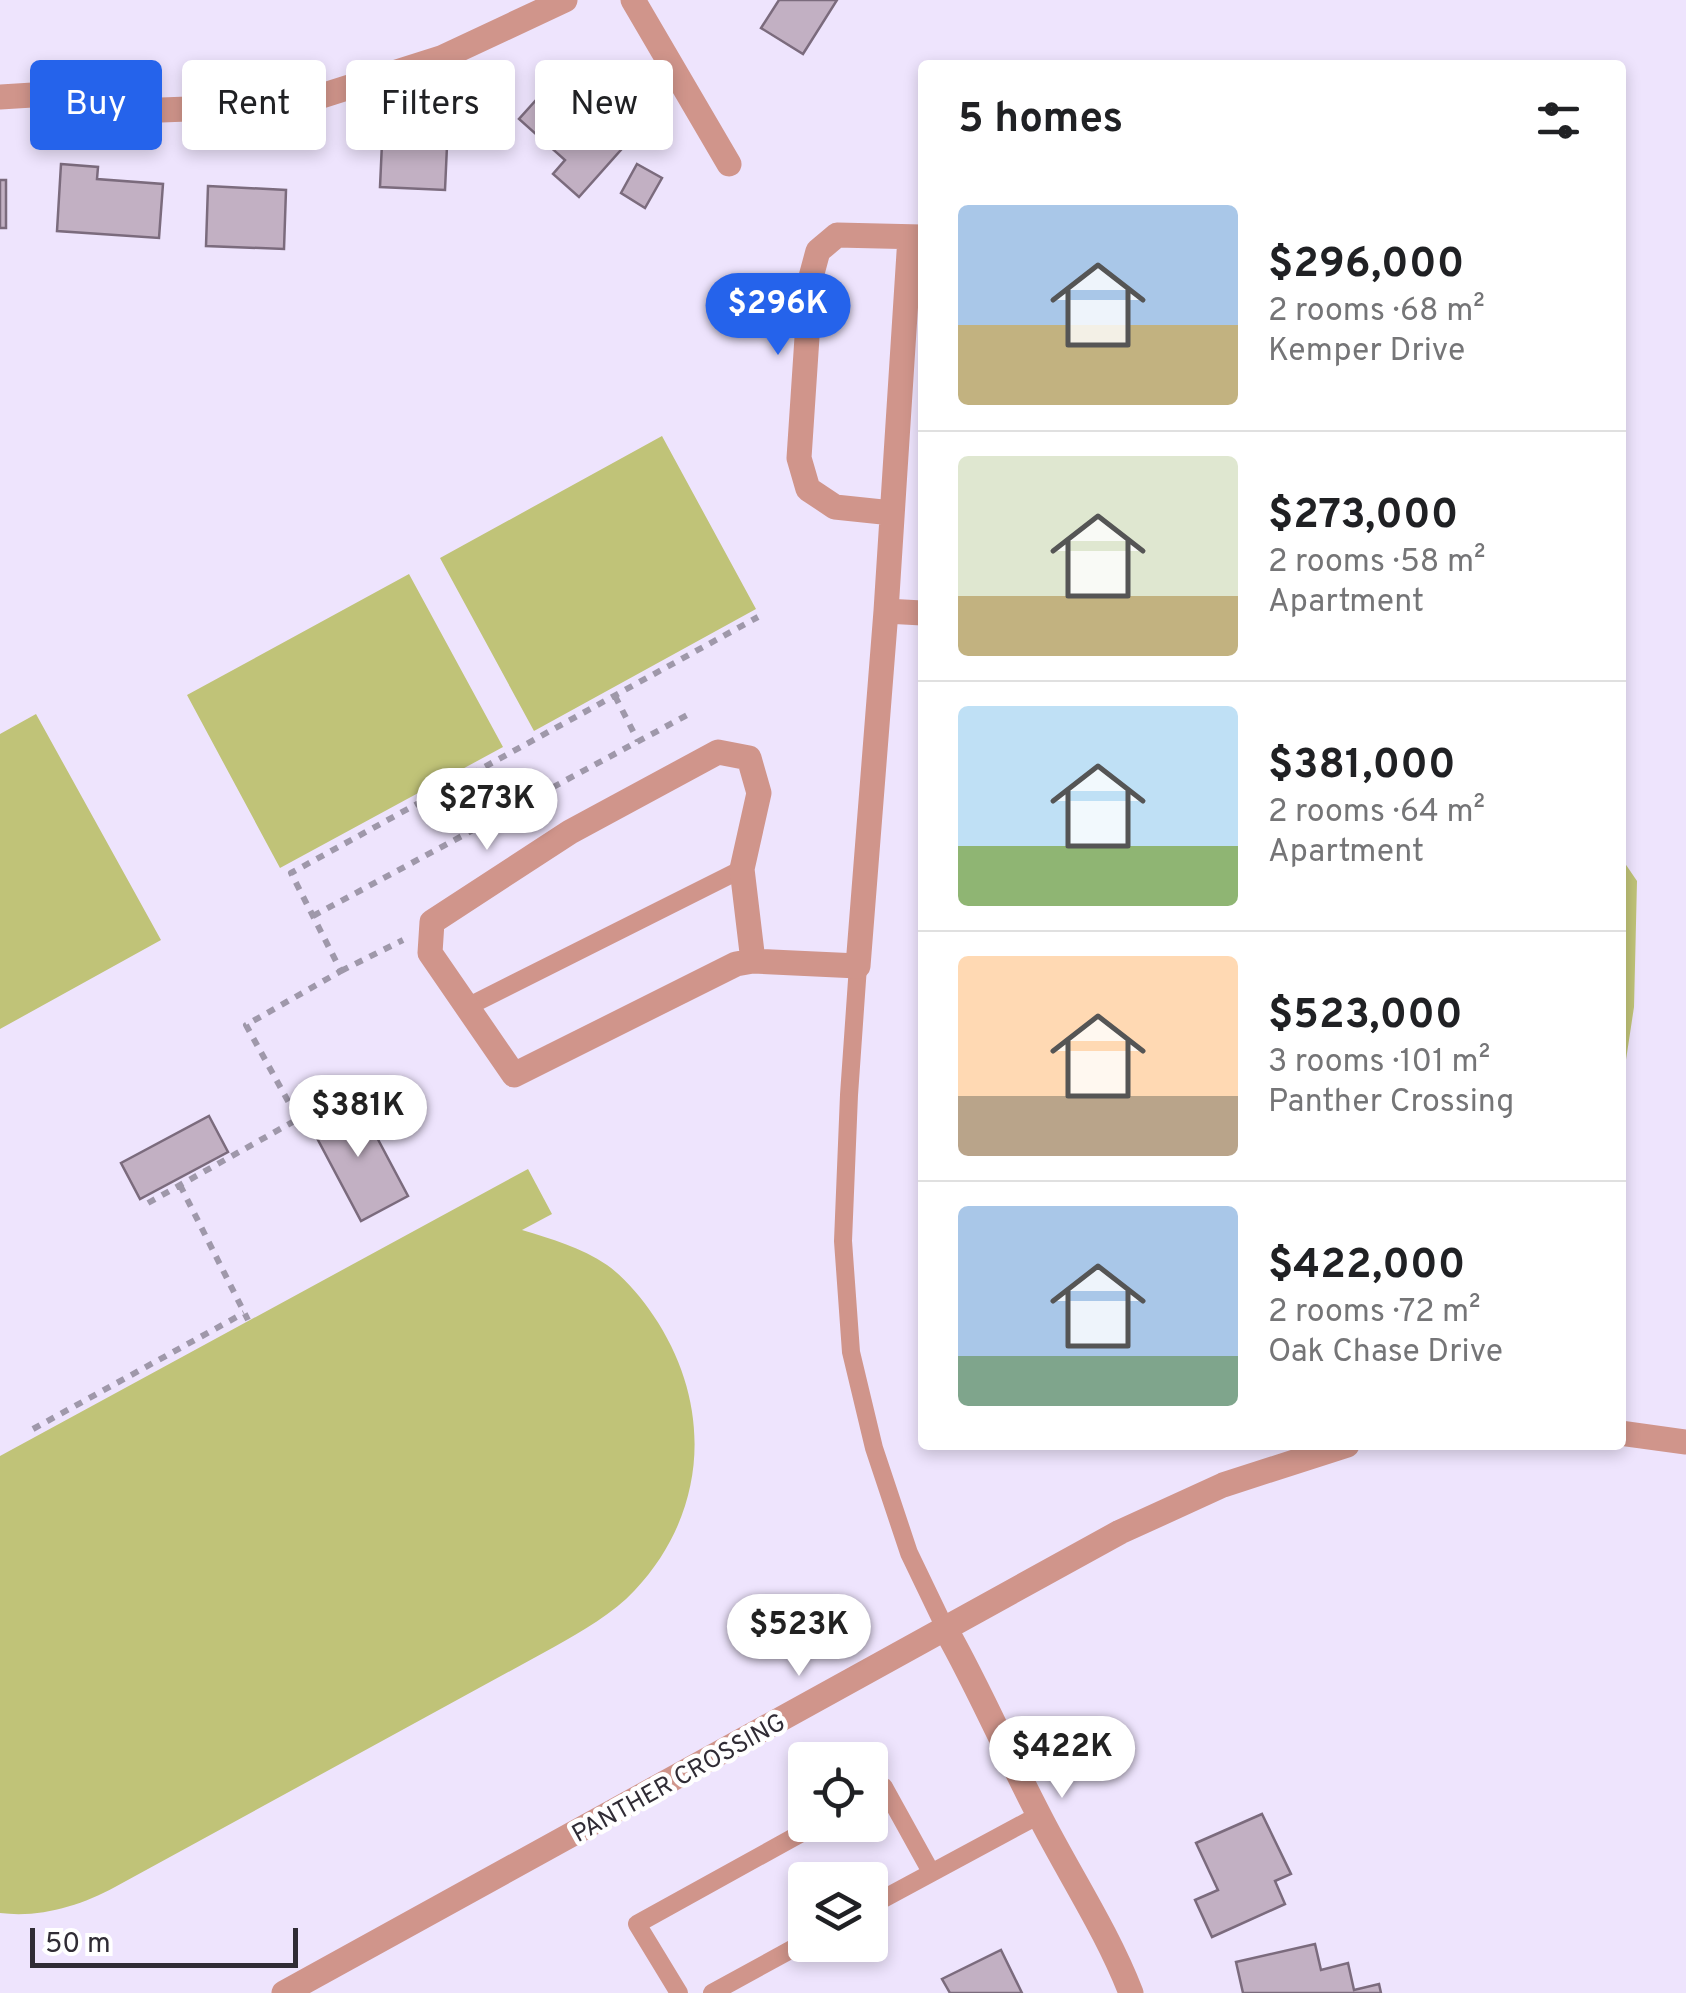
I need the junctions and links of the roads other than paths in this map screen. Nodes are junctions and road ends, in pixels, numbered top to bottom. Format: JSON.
{"nodes":[{"id":1,"x":566,"y":0,"type":"edge"},
{"id":2,"x":633,"y":0,"type":"edge"},
{"id":3,"x":0,"y":97,"type":"edge"},
{"id":4,"x":729,"y":164,"type":"dead end"},
{"id":5,"x":916,"y":237,"type":"edge"},
{"id":6,"x":892,"y":513,"type":"junction"},
{"id":7,"x":886,"y":611,"type":"junction"},
{"id":8,"x":918,"y":613,"type":"edge"},
{"id":9,"x":742,"y":869,"type":"junction"},
{"id":10,"x":753,"y":960,"type":"junction"},
{"id":11,"x":858,"y":966,"type":"junction"},
{"id":12,"x":467,"y":1007,"type":"junction"},
{"id":13,"x":1626,"y":1434,"type":"edge"},
{"id":14,"x":1686,"y":1442,"type":"edge"},
{"id":15,"x":1332,"y":1450,"type":"edge"},
{"id":16,"x":946,"y":1630,"type":"junction"},
{"id":17,"x":888,"y":1794,"type":"edge"},
{"id":18,"x":1038,"y":1815,"type":"junction"},
{"id":19,"x":788,"y":1840,"type":"edge"},
{"id":20,"x":931,"y":1872,"type":"junction"},
{"id":21,"x":888,"y":1896,"type":"edge"},
{"id":22,"x":788,"y":1951,"type":"edge"},
{"id":23,"x":284,"y":1993,"type":"edge"},
{"id":24,"x":679,"y":1993,"type":"edge"},
{"id":25,"x":712,"y":1993,"type":"edge"},
{"id":26,"x":1131,"y":1993,"type":"edge"}],
"edges":[{"from":1,"to":3,"type":"street"},
{"from":2,"to":4,"type":"street"},
{"from":5,"to":6,"type":"street"},
{"from":5,"to":6,"type":"street"},
{"from":6,"to":7,"type":"street"},
{"from":7,"to":8,"type":"street"},
{"from":7,"to":11,"type":"street"},
{"from":9,"to":10,"type":"street"},
{"from":9,"to":12,"type":"lane"},
{"from":9,"to":12,"type":"street"},
{"from":10,"to":11,"type":"street"},
{"from":10,"to":12,"type":"street"},
{"from":11,"to":16,"type":"lane"},
{"from":13,"to":14,"type":"street"},
{"from":15,"to":16,"type":"street","name":"PANTHER CROSSING"},
{"from":16,"to":18,"type":"street"},
{"from":16,"to":23,"type":"street","name":"PANTHER CROSSING"},
{"from":17,"to":20,"type":"lane"},
{"from":18,"to":20,"type":"lane"},
{"from":18,"to":26,"type":"street"},
{"from":19,"to":24,"type":"lane"},
{"from":20,"to":21,"type":"lane"},
{"from":22,"to":25,"type":"lane"}]}
